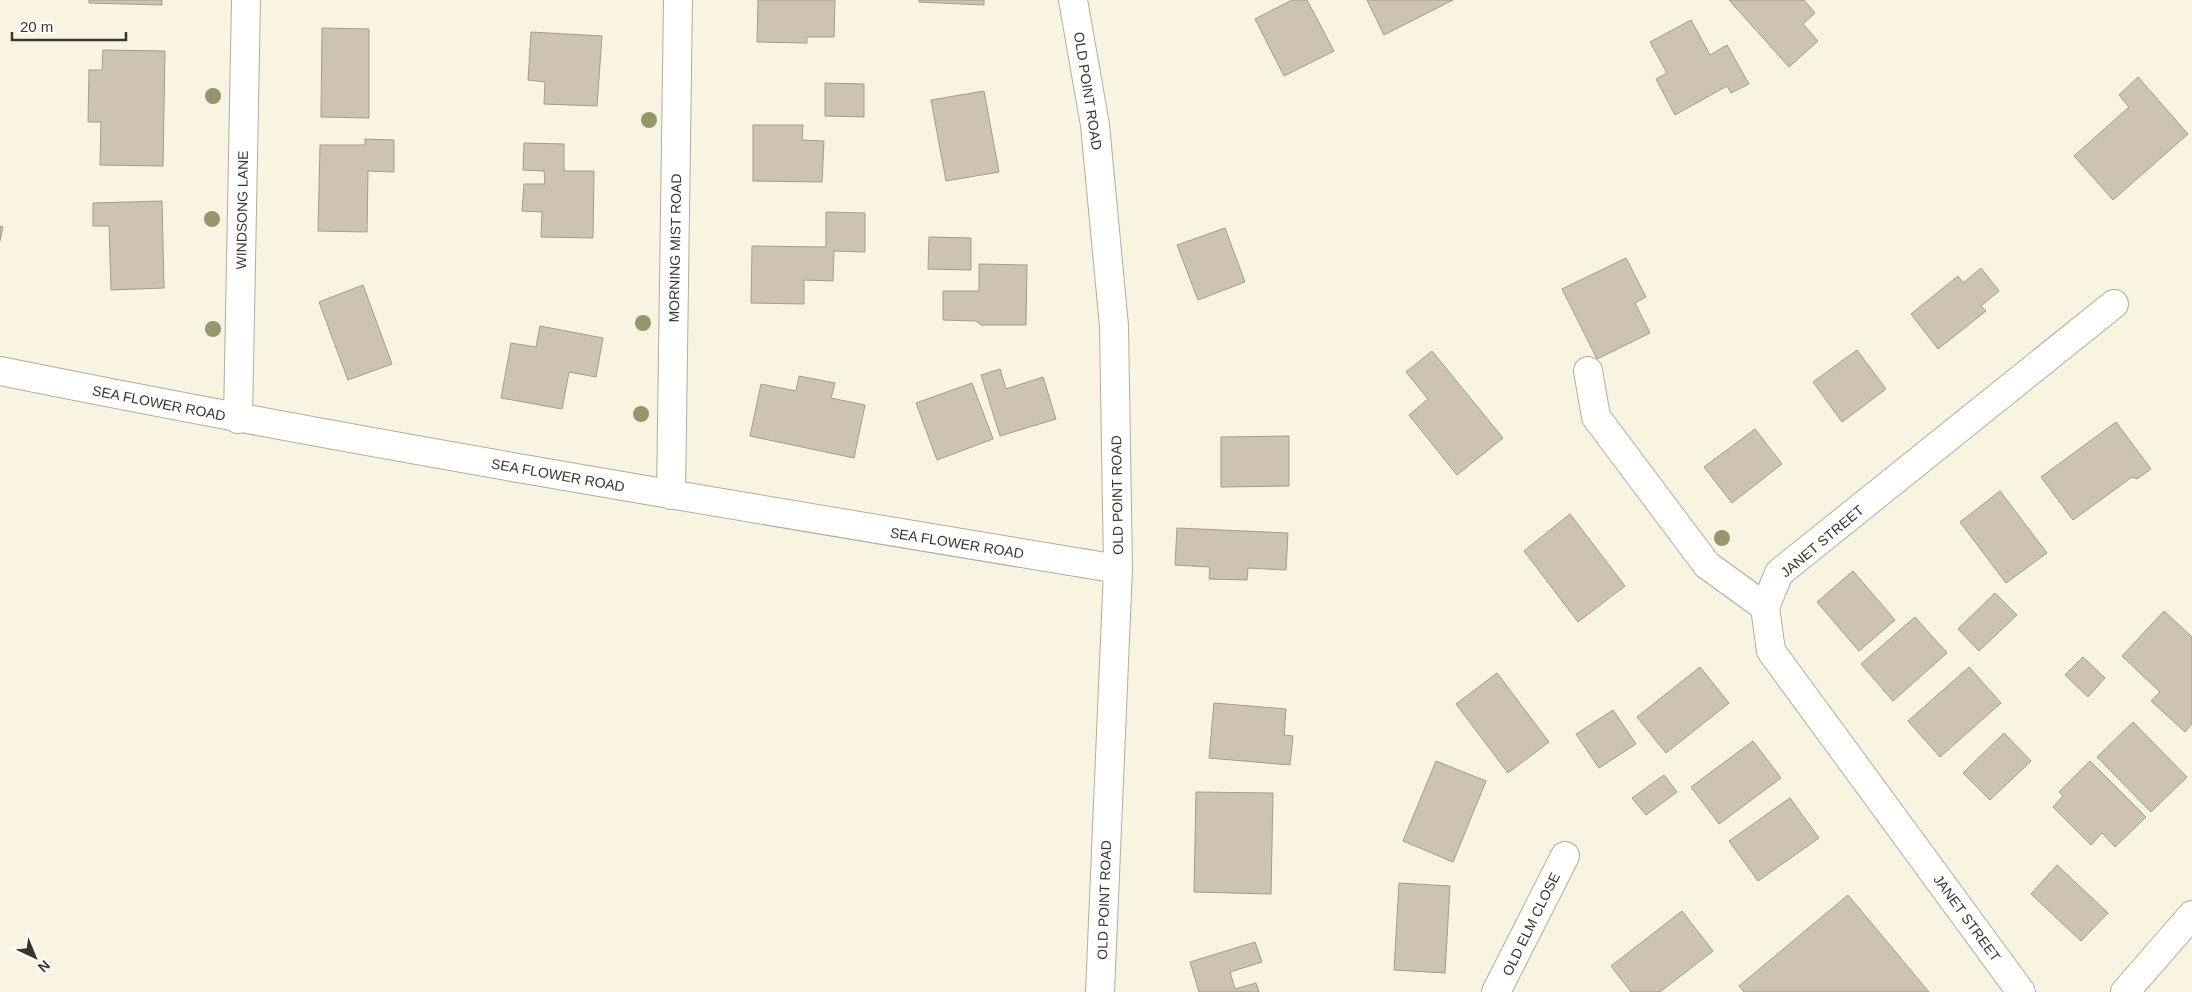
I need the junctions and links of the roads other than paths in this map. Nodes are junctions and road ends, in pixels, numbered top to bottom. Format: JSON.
{"nodes":[{"id":1,"x":246,"y":0,"type":"edge"},
{"id":2,"x":678,"y":0,"type":"edge"},
{"id":3,"x":1074,"y":0,"type":"edge"},
{"id":4,"x":2114,"y":304,"type":"dead end"},
{"id":5,"x":0,"y":371,"type":"edge"},
{"id":6,"x":1588,"y":371,"type":"dead end"},
{"id":7,"x":238,"y":419,"type":"junction"},
{"id":8,"x":671,"y":495,"type":"junction"},
{"id":9,"x":1118,"y":569,"type":"junction"},
{"id":10,"x":1765,"y":607,"type":"junction"},
{"id":11,"x":1564,"y":856,"type":"dead end"},
{"id":12,"x":2192,"y":915,"type":"edge"},
{"id":13,"x":1100,"y":992,"type":"edge"},
{"id":14,"x":1496,"y":992,"type":"edge"},
{"id":15,"x":2022,"y":992,"type":"edge"},
{"id":16,"x":2125,"y":992,"type":"edge"}],
"edges":[{"from":1,"to":7,"type":"street","name":"WINDSONG LANE"},
{"from":2,"to":8,"type":"street","name":"MORNING MIST ROAD"},
{"from":3,"to":9,"type":"street","name":"OLD POINT ROAD"},
{"from":4,"to":10,"type":"street","name":"JANET STREET"},
{"from":5,"to":7,"type":"street","name":"SEA FLOWER ROAD"},
{"from":6,"to":10,"type":"street"},
{"from":7,"to":8,"type":"street","name":"SEA FLOWER ROAD"},
{"from":8,"to":9,"type":"street","name":"SEA FLOWER ROAD"},
{"from":9,"to":13,"type":"street","name":"OLD POINT ROAD"},
{"from":10,"to":15,"type":"street","name":"JANET STREET"},
{"from":11,"to":14,"type":"street","name":"OLD ELM CLOSE"},
{"from":12,"to":16,"type":"street"}]}
